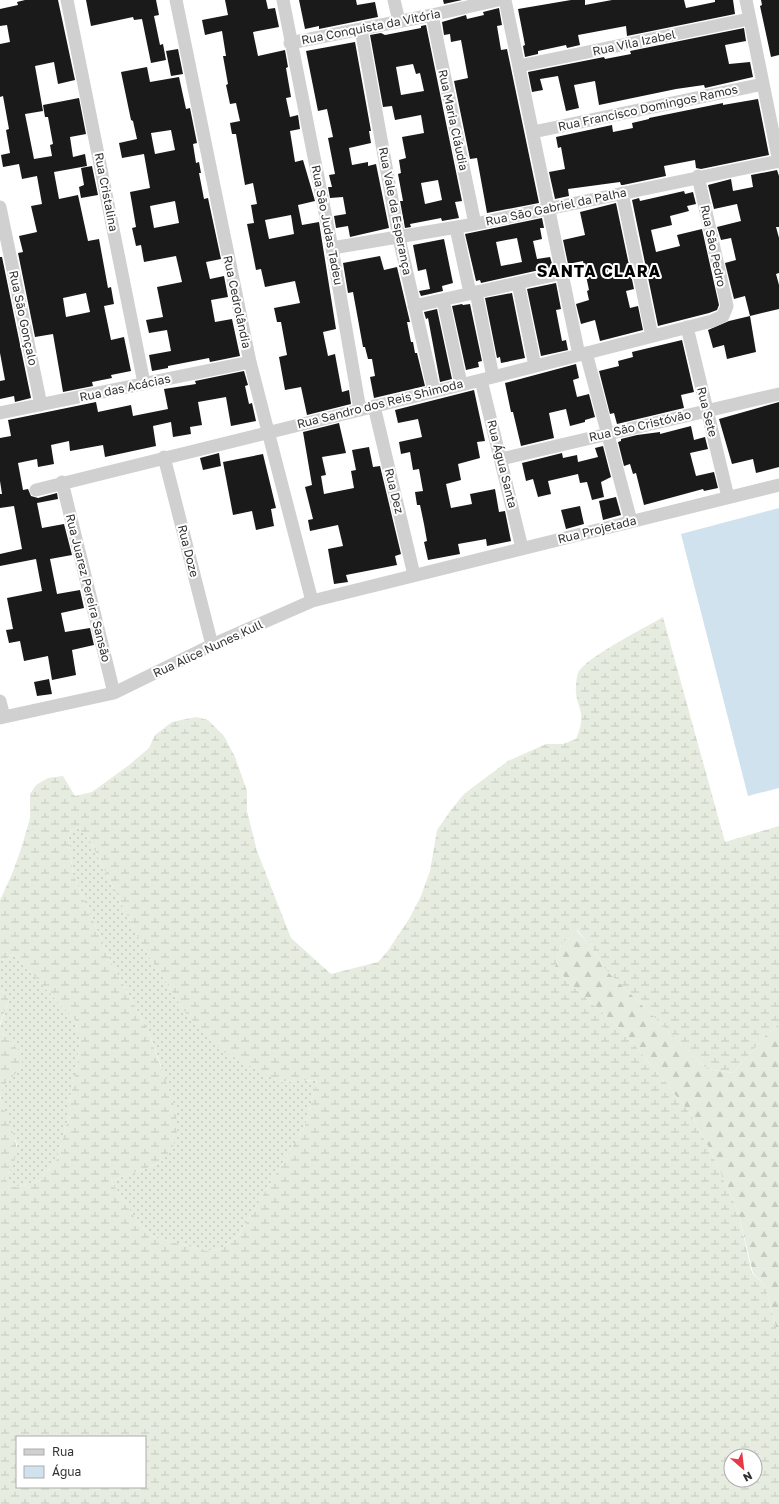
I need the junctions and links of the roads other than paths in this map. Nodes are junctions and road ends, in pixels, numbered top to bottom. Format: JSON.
{"nodes":[{"id":1,"x":67,"y":0,"type":"edge"},
{"id":2,"x":176,"y":0,"type":"edge"},
{"id":3,"x":283,"y":0,"type":"edge"},
{"id":4,"x":394,"y":0,"type":"edge"},
{"id":5,"x":498,"y":0,"type":"edge"},
{"id":6,"x":505,"y":0,"type":"edge"},
{"id":7,"x":746,"y":0,"type":"edge"},
{"id":8,"x":432,"y":15,"type":"junction"},
{"id":9,"x":749,"y":19,"type":"junction"},
{"id":10,"x":399,"y":22,"type":"junction"},
{"id":11,"x":361,"y":29,"type":"junction"},
{"id":12,"x":290,"y":42,"type":"junction"},
{"id":13,"x":519,"y":66,"type":"junction"},
{"id":14,"x":763,"y":84,"type":"junction"},
{"id":15,"x":532,"y":132,"type":"junction"},
{"id":16,"x":779,"y":161,"type":"edge"},
{"id":17,"x":698,"y":176,"type":"junction"},
{"id":18,"x":622,"y":193,"type":"junction"},
{"id":19,"x":0,"y":207,"type":"edge"},
{"id":20,"x":550,"y":208,"type":"junction"},
{"id":21,"x":475,"y":224,"type":"junction"},
{"id":22,"x":456,"y":228,"type":"junction"},
{"id":23,"x":399,"y":238,"type":"junction"},
{"id":24,"x":332,"y":248,"type":"junction"},
{"id":25,"x":563,"y":273,"type":"junction"},
{"id":26,"x":518,"y":283,"type":"junction"},
{"id":27,"x":473,"y":293,"type":"junction"},
{"id":28,"x":443,"y":300,"type":"junction"},
{"id":29,"x":414,"y":306,"type":"junction"},
{"id":30,"x":724,"y":316,"type":"joint"},
{"id":31,"x":687,"y":327,"type":"junction"},
{"id":32,"x":652,"y":336,"type":"junction"},
{"id":33,"x":583,"y":354,"type":"junction"},
{"id":34,"x":250,"y":362,"type":"junction"},
{"id":35,"x":535,"y":366,"type":"junction"},
{"id":36,"x":487,"y":379,"type":"junction"},
{"id":37,"x":144,"y":383,"type":"junction"},
{"id":38,"x":461,"y":384,"type":"junction"},
{"id":39,"x":434,"y":391,"type":"junction"},
{"id":40,"x":779,"y":394,"type":"edge"},
{"id":41,"x":41,"y":405,"type":"junction"},
{"id":42,"x":374,"y":406,"type":"junction"},
{"id":43,"x":360,"y":410,"type":"junction"},
{"id":44,"x":707,"y":410,"type":"junction"},
{"id":45,"x":0,"y":413,"type":"edge"},
{"id":46,"x":268,"y":432,"type":"junction"},
{"id":47,"x":608,"y":434,"type":"junction"},
{"id":48,"x":164,"y":457,"type":"junction"},
{"id":49,"x":501,"y":459,"type":"junction"},
{"id":50,"x":62,"y":482,"type":"junction"},
{"id":51,"x":779,"y":485,"type":"edge"},
{"id":52,"x":36,"y":490,"type":"dead end"},
{"id":53,"x":728,"y":497,"type":"junction"},
{"id":54,"x":631,"y":522,"type":"junction"},
{"id":55,"x":522,"y":548,"type":"junction"},
{"id":56,"x":414,"y":575,"type":"junction"},
{"id":57,"x":312,"y":601,"type":"junction"},
{"id":58,"x":212,"y":645,"type":"junction"},
{"id":59,"x":114,"y":693,"type":"junction"},
{"id":60,"x":0,"y":701,"type":"edge"},
{"id":61,"x":2,"y":718,"type":"edge"}],
"edges":[{"from":1,"to":37,"type":"street","name":"Rua Cristalina"},
{"from":2,"to":34,"type":"street","name":"Rua Cedrolândia"},
{"from":3,"to":12,"type":"street","name":"Rua São Judas Tadeu"},
{"from":4,"to":10,"type":"street"},
{"from":5,"to":8,"type":"street","name":"Rua Conquista da Vitória"},
{"from":6,"to":13,"type":"street"},
{"from":7,"to":9,"type":"street"},
{"from":8,"to":10,"type":"street","name":"Rua Conquista da Vitória"},
{"from":8,"to":21,"type":"street","name":"Rua Maria Cláudia"},
{"from":9,"to":13,"type":"street","name":"Rua Vila Izabel"},
{"from":9,"to":14,"type":"street"},
{"from":10,"to":11,"type":"street","name":"Rua Conquista da Vitória"},
{"from":11,"to":12,"type":"street","name":"Rua Conquista da Vitória"},
{"from":11,"to":23,"type":"street","name":"Rua Vale da Esperança"},
{"from":12,"to":24,"type":"street","name":"Rua São Judas Tadeu"},
{"from":13,"to":15,"type":"street"},
{"from":14,"to":15,"type":"street","name":"Rua Francisco Domingos Ramos"},
{"from":14,"to":16,"type":"street"},
{"from":15,"to":20,"type":"street"},
{"from":16,"to":17,"type":"street","name":"Rua São Gabriel da Palha"},
{"from":17,"to":18,"type":"street","name":"Rua São Gabriel da Palha"},
{"from":17,"to":30,"type":"street","name":"Rua São Pedro"},
{"from":18,"to":20,"type":"street","name":"Rua São Gabriel da Palha"},
{"from":18,"to":32,"type":"street"},
{"from":19,"to":41,"type":"street","name":"Rua São Gonçalo"},
{"from":20,"to":21,"type":"street","name":"Rua São Gabriel da Palha"},
{"from":20,"to":25,"type":"street"},
{"from":21,"to":22,"type":"street","name":"Rua São Gabriel da Palha"},
{"from":22,"to":23,"type":"street","name":"Rua São Gabriel da Palha"},
{"from":22,"to":27,"type":"street","name":"Rua Água Santa"},
{"from":23,"to":24,"type":"street","name":"Rua São Gabriel da Palha"},
{"from":23,"to":29,"type":"street","name":"Rua Vale da Esperança"},
{"from":24,"to":43,"type":"street","name":"Rua São Judas Tadeu"},
{"from":25,"to":26,"type":"street"},
{"from":25,"to":33,"type":"street"},
{"from":26,"to":27,"type":"street"},
{"from":26,"to":35,"type":"street"},
{"from":27,"to":28,"type":"street"},
{"from":27,"to":36,"type":"street","name":"Rua Água Santa"},
{"from":28,"to":29,"type":"street"},
{"from":28,"to":38,"type":"street"},
{"from":29,"to":39,"type":"street","name":"Rua Vale da Esperança"},
{"from":30,"to":31,"type":"street","name":"Rua Sandro dos Reis Shimoda"},
{"from":31,"to":32,"type":"street","name":"Rua Sandro dos Reis Shimoda"},
{"from":31,"to":44,"type":"street","name":"Rua Sete"},
{"from":32,"to":33,"type":"street","name":"Rua Sandro dos Reis Shimoda"},
{"from":33,"to":35,"type":"street","name":"Rua Sandro dos Reis Shimoda"},
{"from":33,"to":47,"type":"street"},
{"from":34,"to":37,"type":"street","name":"Rua das Acácias"},
{"from":34,"to":46,"type":"street","name":"Rua Cedrolândia"},
{"from":35,"to":36,"type":"street","name":"Rua Sandro dos Reis Shimoda"},
{"from":36,"to":38,"type":"street","name":"Rua Sandro dos Reis Shimoda"},
{"from":36,"to":49,"type":"street","name":"Rua Água Santa"},
{"from":37,"to":41,"type":"street","name":"Rua das Acácias"},
{"from":38,"to":39,"type":"street","name":"Rua Sandro dos Reis Shimoda"},
{"from":39,"to":42,"type":"street","name":"Rua Sandro dos Reis Shimoda"},
{"from":40,"to":44,"type":"street","name":"Rua São Cristóvão"},
{"from":41,"to":45,"type":"street","name":"Rua das Acácias"},
{"from":42,"to":43,"type":"street","name":"Rua Sandro dos Reis Shimoda"},
{"from":42,"to":56,"type":"street","name":"Rua Dez"},
{"from":43,"to":46,"type":"street","name":"Rua Sandro dos Reis Shimoda"},
{"from":44,"to":47,"type":"street","name":"Rua São Cristóvão"},
{"from":44,"to":53,"type":"street","name":"Rua Sete"},
{"from":46,"to":48,"type":"street","name":"Rua Sandro dos Reis Shimoda"},
{"from":46,"to":57,"type":"street","name":"Rua Cedrolândia"},
{"from":47,"to":49,"type":"street","name":"Rua São Cristóvão"},
{"from":47,"to":54,"type":"street"},
{"from":48,"to":50,"type":"street","name":"Rua Sandro dos Reis Shimoda"},
{"from":48,"to":58,"type":"street","name":"Rua Doze"},
{"from":49,"to":55,"type":"street","name":"Rua Água Santa"},
{"from":50,"to":52,"type":"street","name":"Rua Sandro dos Reis Shimoda"},
{"from":50,"to":59,"type":"street","name":"Rua Juarez Pereira Sansão"},
{"from":51,"to":53,"type":"street","name":"Rua Projetada"},
{"from":53,"to":54,"type":"street","name":"Rua Projetada"},
{"from":54,"to":55,"type":"street","name":"Rua Projetada"},
{"from":55,"to":56,"type":"street","name":"Rua Projetada"},
{"from":56,"to":57,"type":"street","name":"Rua Alice Nunes Kull"},
{"from":57,"to":58,"type":"street","name":"Rua Alice Nunes Kull"},
{"from":58,"to":59,"type":"street","name":"Rua Alice Nunes Kull"},
{"from":59,"to":61,"type":"street","name":"Rua Alice Nunes Kull"},
{"from":60,"to":61,"type":"street"}]}
